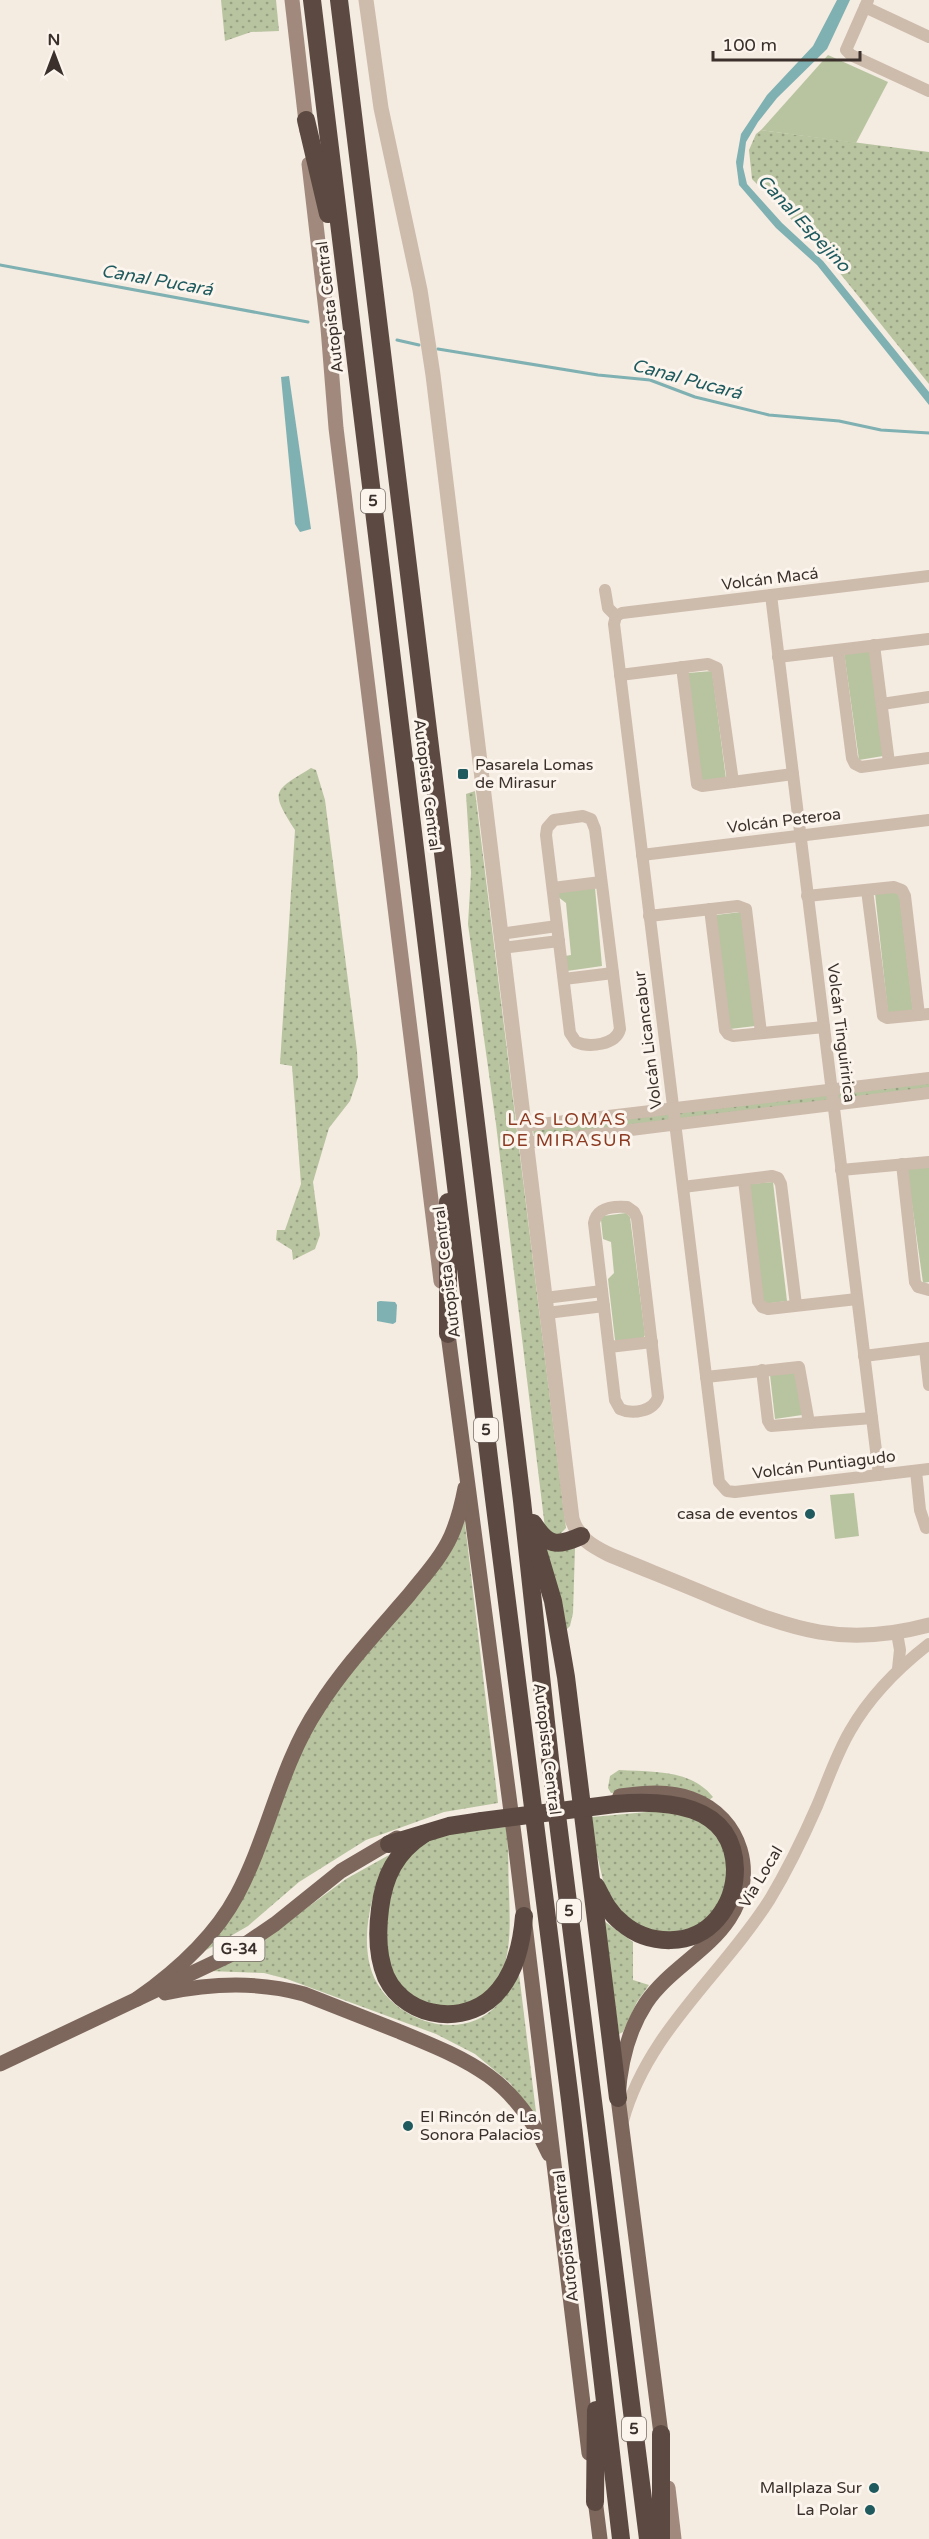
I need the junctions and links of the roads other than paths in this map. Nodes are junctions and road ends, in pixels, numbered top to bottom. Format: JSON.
{"nodes":[{"id":1,"x":292,"y":0,"type":"edge"},
{"id":2,"x":312,"y":0,"type":"edge"},
{"id":3,"x":339,"y":0,"type":"edge"},
{"id":4,"x":366,"y":0,"type":"edge"},
{"id":5,"x":866,"y":4,"type":"edge"},
{"id":6,"x":929,"y":37,"type":"edge"},
{"id":7,"x":929,"y":91,"type":"edge"},
{"id":8,"x":306,"y":120,"type":"junction"},
{"id":9,"x":347,"y":287,"type":"junction"},
{"id":10,"x":929,"y":576,"type":"edge"},
{"id":11,"x":605,"y":590,"type":"dead end"},
{"id":12,"x":771,"y":595,"type":"junction"},
{"id":13,"x":616,"y":616,"type":"junction"},
{"id":14,"x":929,"y":639,"type":"edge"},
{"id":15,"x":874,"y":645,"type":"junction"},
{"id":16,"x":838,"y":650,"type":"junction"},
{"id":17,"x":778,"y":657,"type":"junction"},
{"id":18,"x":682,"y":667,"type":"junction"},
{"id":19,"x":620,"y":675,"type":"junction"},
{"id":20,"x":929,"y":697,"type":"edge"},
{"id":21,"x":882,"y":704,"type":"junction"},
{"id":22,"x":929,"y":758,"type":"edge"},
{"id":23,"x":889,"y":763,"type":"junction"},
{"id":24,"x":793,"y":774,"type":"junction"},
{"id":25,"x":733,"y":782,"type":"junction"},
{"id":26,"x":929,"y":820,"type":"edge"},
{"id":27,"x":800,"y":836,"type":"junction"},
{"id":28,"x":642,"y":855,"type":"junction"},
{"id":29,"x":601,"y":882,"type":"junction"},
{"id":30,"x":553,"y":888,"type":"junction"},
{"id":31,"x":867,"y":890,"type":"junction"},
{"id":32,"x":807,"y":896,"type":"junction"},
{"id":33,"x":710,"y":909,"type":"junction"},
{"id":34,"x":649,"y":916,"type":"junction"},
{"id":35,"x":557,"y":926,"type":"junction"},
{"id":36,"x":559,"y":940,"type":"junction"},
{"id":37,"x":501,"y":941,"type":"junction"},
{"id":38,"x":613,"y":973,"type":"junction"},
{"id":39,"x":564,"y":979,"type":"junction"},
{"id":40,"x":924,"y":1014,"type":"edge"},
{"id":41,"x":824,"y":1027,"type":"junction"},
{"id":42,"x":761,"y":1033,"type":"junction"},
{"id":43,"x":929,"y":1078,"type":"edge"},
{"id":44,"x":831,"y":1089,"type":"junction"},
{"id":45,"x":929,"y":1093,"type":"edge"},
{"id":46,"x":446,"y":1098,"type":"junction"},
{"id":47,"x":833,"y":1105,"type":"junction"},
{"id":48,"x":673,"y":1109,"type":"junction"},
{"id":49,"x":675,"y":1125,"type":"junction"},
{"id":50,"x":524,"y":1126,"type":"junction"},
{"id":51,"x":526,"y":1143,"type":"junction"},
{"id":52,"x":929,"y":1162,"type":"edge"},
{"id":53,"x":902,"y":1164,"type":"junction"},
{"id":54,"x":841,"y":1170,"type":"junction"},
{"id":55,"x":744,"y":1180,"type":"junction"},
{"id":56,"x":683,"y":1187,"type":"junction"},
{"id":57,"x":929,"y":1290,"type":"edge"},
{"id":58,"x":602,"y":1291,"type":"junction"},
{"id":59,"x":857,"y":1299,"type":"junction"},
{"id":60,"x":796,"y":1305,"type":"junction"},
{"id":61,"x":546,"y":1306,"type":"junction"},
{"id":62,"x":604,"y":1306,"type":"junction"},
{"id":63,"x":448,"y":1334,"type":"junction"},
{"id":64,"x":652,"y":1342,"type":"junction"},
{"id":65,"x":609,"y":1347,"type":"junction"},
{"id":66,"x":927,"y":1348,"type":"edge"},
{"id":67,"x":864,"y":1356,"type":"junction"},
{"id":68,"x":762,"y":1370,"type":"junction"},
{"id":69,"x":706,"y":1377,"type":"junction"},
{"id":70,"x":929,"y":1385,"type":"edge"},
{"id":71,"x":872,"y":1418,"type":"junction"},
{"id":72,"x":808,"y":1423,"type":"junction"},
{"id":73,"x":929,"y":1469,"type":"edge"},
{"id":74,"x":916,"y":1471,"type":"junction"},
{"id":75,"x":467,"y":1475,"type":"junction"},
{"id":76,"x":879,"y":1475,"type":"junction"},
{"id":77,"x":724,"y":1488,"type":"joint"},
{"id":78,"x":522,"y":1501,"type":"junction"},
{"id":79,"x":926,"y":1528,"type":"dead end"},
{"id":80,"x":581,"y":1536,"type":"junction"},
{"id":81,"x":929,"y":1626,"type":"edge"},
{"id":82,"x":897,"y":1633,"type":"junction"},
{"id":83,"x":929,"y":1644,"type":"edge"},
{"id":84,"x":898,"y":1669,"type":"junction"},
{"id":85,"x":615,"y":1800,"type":"junction"},
{"id":86,"x":482,"y":1817,"type":"junction"},
{"id":87,"x":424,"y":1834,"type":"junction"},
{"id":88,"x":389,"y":1844,"type":"junction"},
{"id":89,"x":590,"y":1870,"type":"junction"},
{"id":90,"x":524,"y":1916,"type":"junction"},
{"id":91,"x":137,"y":1999,"type":"junction"},
{"id":92,"x":96,"y":2017,"type":"junction"},
{"id":93,"x":0,"y":2054,"type":"edge"},
{"id":94,"x":0,"y":2064,"type":"edge"},
{"id":95,"x":618,"y":2098,"type":"junction"},
{"id":96,"x":621,"y":2128,"type":"junction"},
{"id":97,"x":554,"y":2168,"type":"junction"},
{"id":98,"x":597,"y":2337,"type":"junction"},
{"id":99,"x":661,"y":2434,"type":"junction"},
{"id":100,"x":595,"y":2502,"type":"junction"},
{"id":101,"x":600,"y":2539,"type":"edge"},
{"id":102,"x":621,"y":2539,"type":"edge"},
{"id":103,"x":648,"y":2539,"type":"edge"},
{"id":104,"x":661,"y":2539,"type":"edge"},
{"id":105,"x":674,"y":2539,"type":"edge"}],
"edges":[{"from":1,"to":8,"type":"main road"},
{"from":2,"to":9,"type":"highway","name":"Autopista Central","number":"5"},
{"from":3,"to":78,"type":"highway","name":"Autopista Central","number":"5"},
{"from":4,"to":37,"type":"street"},
{"from":5,"to":6,"type":"street"},
{"from":5,"to":7,"type":"street"},
{"from":8,"to":9,"type":"highway"},
{"from":8,"to":63,"type":"main road"},
{"from":9,"to":46,"type":"highway","name":"Autopista Central","number":"5"},
{"from":10,"to":12,"type":"street","name":"Volcán Macá"},
{"from":11,"to":13,"type":"street","name":"Volcán Licancabur"},
{"from":12,"to":13,"type":"street","name":"Volcán Macá"},
{"from":12,"to":17,"type":"street","name":"Volcán Tinguiririca"},
{"from":13,"to":19,"type":"street","name":"Volcán Licancabur"},
{"from":14,"to":15,"type":"street"},
{"from":15,"to":16,"type":"street"},
{"from":15,"to":21,"type":"street"},
{"from":16,"to":17,"type":"street"},
{"from":16,"to":23,"type":"street"},
{"from":17,"to":24,"type":"street","name":"Volcán Tinguiririca"},
{"from":18,"to":19,"type":"street"},
{"from":18,"to":25,"type":"street"},
{"from":18,"to":25,"type":"street"},
{"from":19,"to":28,"type":"street","name":"Volcán Licancabur"},
{"from":20,"to":21,"type":"street"},
{"from":21,"to":23,"type":"street"},
{"from":22,"to":23,"type":"street"},
{"from":24,"to":25,"type":"street"},
{"from":24,"to":27,"type":"street","name":"Volcán Tinguiririca"},
{"from":26,"to":27,"type":"street","name":"Volcán Peteroa"},
{"from":27,"to":28,"type":"street","name":"Volcán Peteroa"},
{"from":27,"to":32,"type":"street","name":"Volcán Tinguiririca"},
{"from":28,"to":34,"type":"street","name":"Volcán Licancabur"},
{"from":29,"to":30,"type":"street"},
{"from":29,"to":30,"type":"street"},
{"from":29,"to":38,"type":"street"},
{"from":30,"to":35,"type":"street"},
{"from":31,"to":32,"type":"street"},
{"from":31,"to":40,"type":"street"},
{"from":31,"to":40,"type":"street"},
{"from":32,"to":41,"type":"street","name":"Volcán Tinguiririca"},
{"from":33,"to":34,"type":"street"},
{"from":33,"to":42,"type":"street"},
{"from":33,"to":42,"type":"street"},
{"from":34,"to":48,"type":"street","name":"Volcán Licancabur"},
{"from":35,"to":36,"type":"street"},
{"from":35,"to":37,"type":"street"},
{"from":36,"to":37,"type":"street"},
{"from":36,"to":39,"type":"street"},
{"from":37,"to":50,"type":"street"},
{"from":38,"to":39,"type":"street"},
{"from":38,"to":39,"type":"street"},
{"from":41,"to":42,"type":"street"},
{"from":41,"to":44,"type":"street","name":"Volcán Tinguiririca"},
{"from":43,"to":44,"type":"street"},
{"from":44,"to":47,"type":"street","name":"Volcán Tinguiririca"},
{"from":44,"to":48,"type":"street"},
{"from":45,"to":47,"type":"street"},
{"from":46,"to":63,"type":"highway"},
{"from":46,"to":98,"type":"highway","name":"Autopista Central","number":"5"},
{"from":47,"to":49,"type":"street"},
{"from":47,"to":54,"type":"street","name":"Volcán Tinguiririca"},
{"from":48,"to":49,"type":"street","name":"Volcán Licancabur"},
{"from":48,"to":50,"type":"street"},
{"from":49,"to":51,"type":"street"},
{"from":49,"to":56,"type":"street","name":"Volcán Licancabur"},
{"from":50,"to":51,"type":"street"},
{"from":51,"to":61,"type":"street"},
{"from":52,"to":53,"type":"street"},
{"from":53,"to":54,"type":"street"},
{"from":53,"to":57,"type":"street"},
{"from":54,"to":59,"type":"street","name":"Volcán Tinguiririca"},
{"from":55,"to":56,"type":"street"},
{"from":55,"to":60,"type":"street"},
{"from":55,"to":60,"type":"street"},
{"from":56,"to":69,"type":"street","name":"Volcán Licancabur"},
{"from":58,"to":61,"type":"street"},
{"from":58,"to":62,"type":"street"},
{"from":58,"to":64,"type":"street"},
{"from":59,"to":60,"type":"street"},
{"from":59,"to":67,"type":"street","name":"Volcán Tinguiririca"},
{"from":61,"to":62,"type":"street"},
{"from":61,"to":80,"type":"street"},
{"from":62,"to":65,"type":"street"},
{"from":63,"to":75,"type":"main road"},
{"from":64,"to":65,"type":"street"},
{"from":64,"to":65,"type":"street"},
{"from":66,"to":67,"type":"street"},
{"from":66,"to":70,"type":"street"},
{"from":67,"to":71,"type":"street","name":"Volcán Tinguiririca"},
{"from":68,"to":69,"type":"street"},
{"from":68,"to":72,"type":"street"},
{"from":68,"to":72,"type":"street"},
{"from":69,"to":77,"type":"street","name":"Volcán Licancabur"},
{"from":71,"to":72,"type":"street"},
{"from":71,"to":76,"type":"street","name":"Volcán Tinguiririca"},
{"from":73,"to":74,"type":"street","name":"Volcán Puntiagudo"},
{"from":74,"to":76,"type":"street","name":"Volcán Puntiagudo"},
{"from":74,"to":79,"type":"street"},
{"from":75,"to":90,"type":"main road"},
{"from":75,"to":91,"type":"main road"},
{"from":76,"to":77,"type":"street","name":"Volcán Puntiagudo"},
{"from":78,"to":80,"type":"highway"},
{"from":78,"to":89,"type":"highway"},
{"from":78,"to":103,"type":"highway","name":"Autopista Central","number":"5"},
{"from":80,"to":82,"type":"street"},
{"from":81,"to":82,"type":"street"},
{"from":82,"to":84,"type":"street"},
{"from":83,"to":84,"type":"street","name":"Vía Local"},
{"from":84,"to":96,"type":"street","name":"Vía Local"},
{"from":85,"to":86,"type":"highway","bridge":true},
{"from":85,"to":89,"type":"highway"},
{"from":85,"to":95,"type":"main road"},
{"from":86,"to":87,"type":"highway"},
{"from":86,"to":88,"type":"main road"},
{"from":87,"to":88,"type":"highway"},
{"from":87,"to":90,"type":"highway"},
{"from":88,"to":91,"type":"main road","number":"G-34"},
{"from":89,"to":95,"type":"highway"},
{"from":90,"to":97,"type":"main road"},
{"from":91,"to":92,"type":"main road","number":"G-34"},
{"from":91,"to":97,"type":"main road"},
{"from":92,"to":93,"type":"main road","number":"G-34"},
{"from":92,"to":94,"type":"main road","number":"G-34"},
{"from":95,"to":96,"type":"main road"},
{"from":96,"to":99,"type":"main road"},
{"from":97,"to":100,"type":"main road"},
{"from":98,"to":100,"type":"highway"},
{"from":98,"to":102,"type":"highway","name":"Autopista Central","number":"5"},
{"from":99,"to":104,"type":"highway"},
{"from":99,"to":105,"type":"main road"},
{"from":100,"to":101,"type":"main road"}]}
